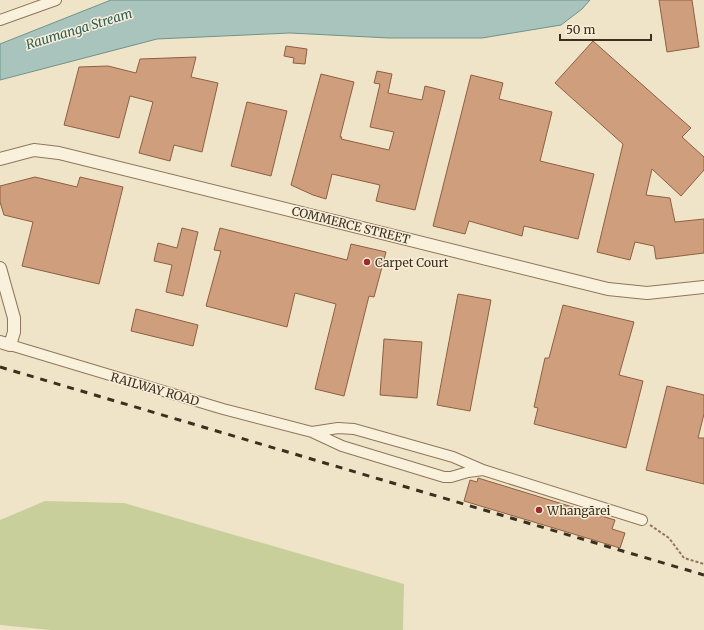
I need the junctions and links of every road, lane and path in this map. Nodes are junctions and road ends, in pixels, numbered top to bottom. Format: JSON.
{"nodes":[{"id":1,"x":56,"y":0,"type":"edge"},
{"id":2,"x":0,"y":20,"type":"edge"},
{"id":3,"x":0,"y":158,"type":"edge"},
{"id":4,"x":0,"y":268,"type":"edge"},
{"id":5,"x":704,"y":287,"type":"edge"},
{"id":6,"x":5,"y":344,"type":"edge"},
{"id":7,"x":312,"y":432,"type":"junction"},
{"id":8,"x":482,"y":470,"type":"junction"},
{"id":9,"x":642,"y":520,"type":"joint"},
{"id":10,"x":704,"y":564,"type":"edge"}],
"edges":[{"from":1,"to":2,"type":"street"},
{"from":3,"to":5,"type":"street","name":"COMMERCE STREET"},
{"from":4,"to":6,"type":"street"},
{"from":6,"to":7,"type":"street","name":"RAILWAY ROAD"},
{"from":7,"to":8,"type":"street","name":"RAILWAY ROAD"},
{"from":7,"to":8,"type":"street","name":"RAILWAY ROAD"},
{"from":8,"to":9,"type":"street","name":"RAILWAY ROAD"},
{"from":9,"to":10,"type":"path"}]}
